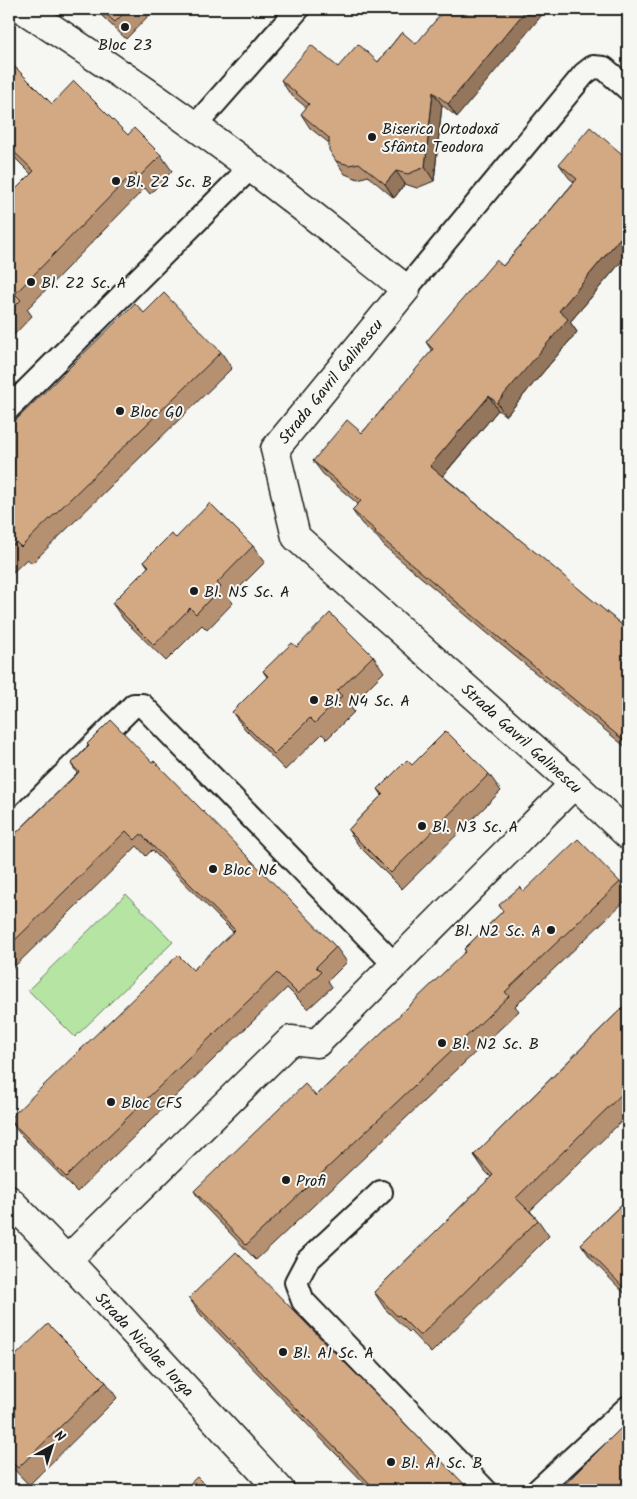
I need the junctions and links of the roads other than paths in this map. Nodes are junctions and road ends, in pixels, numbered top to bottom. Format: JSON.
{"nodes":[{"id":1,"x":23,"y":9,"type":"edge"},
{"id":2,"x":298,"y":9,"type":"edge"},
{"id":3,"x":628,"y":88,"type":"edge"},
{"id":4,"x":195,"y":126,"type":"junction"},
{"id":5,"x":251,"y":167,"type":"junction"},
{"id":6,"x":406,"y":289,"type":"junction"},
{"id":7,"x":9,"y":408,"type":"edge"},
{"id":8,"x":574,"y":784,"type":"junction"},
{"id":9,"x":9,"y":829,"type":"edge"},
{"id":10,"x":628,"y":835,"type":"edge"},
{"id":11,"x":394,"y":964,"type":"junction"},
{"id":12,"x":380,"y":1192,"type":"dead end"},
{"id":13,"x":9,"y":1200,"type":"edge"},
{"id":14,"x":66,"y":1260,"type":"junction"},
{"id":15,"x":628,"y":1407,"type":"edge"},
{"id":16,"x":280,"y":1490,"type":"edge"},
{"id":17,"x":485,"y":1490,"type":"edge"},
{"id":18,"x":538,"y":1490,"type":"edge"}],
"edges":[{"from":1,"to":4,"type":"street"},
{"from":2,"to":4,"type":"lane"},
{"from":3,"to":6,"type":"lane"},
{"from":4,"to":5,"type":"street"},
{"from":5,"to":6,"type":"street"},
{"from":5,"to":7,"type":"lane"},
{"from":6,"to":8,"type":"street","name":"Strada Gavril Galinescu"},
{"from":8,"to":10,"type":"street","name":"Strada Gavril Galinescu"},
{"from":8,"to":11,"type":"street"},
{"from":9,"to":11,"type":"lane"},
{"from":11,"to":14,"type":"street"},
{"from":12,"to":17,"type":"lane"},
{"from":13,"to":14,"type":"street","name":"Strada Nicolae Iorga"},
{"from":14,"to":16,"type":"street","name":"Strada Nicolae Iorga"},
{"from":15,"to":18,"type":"lane"}]}
